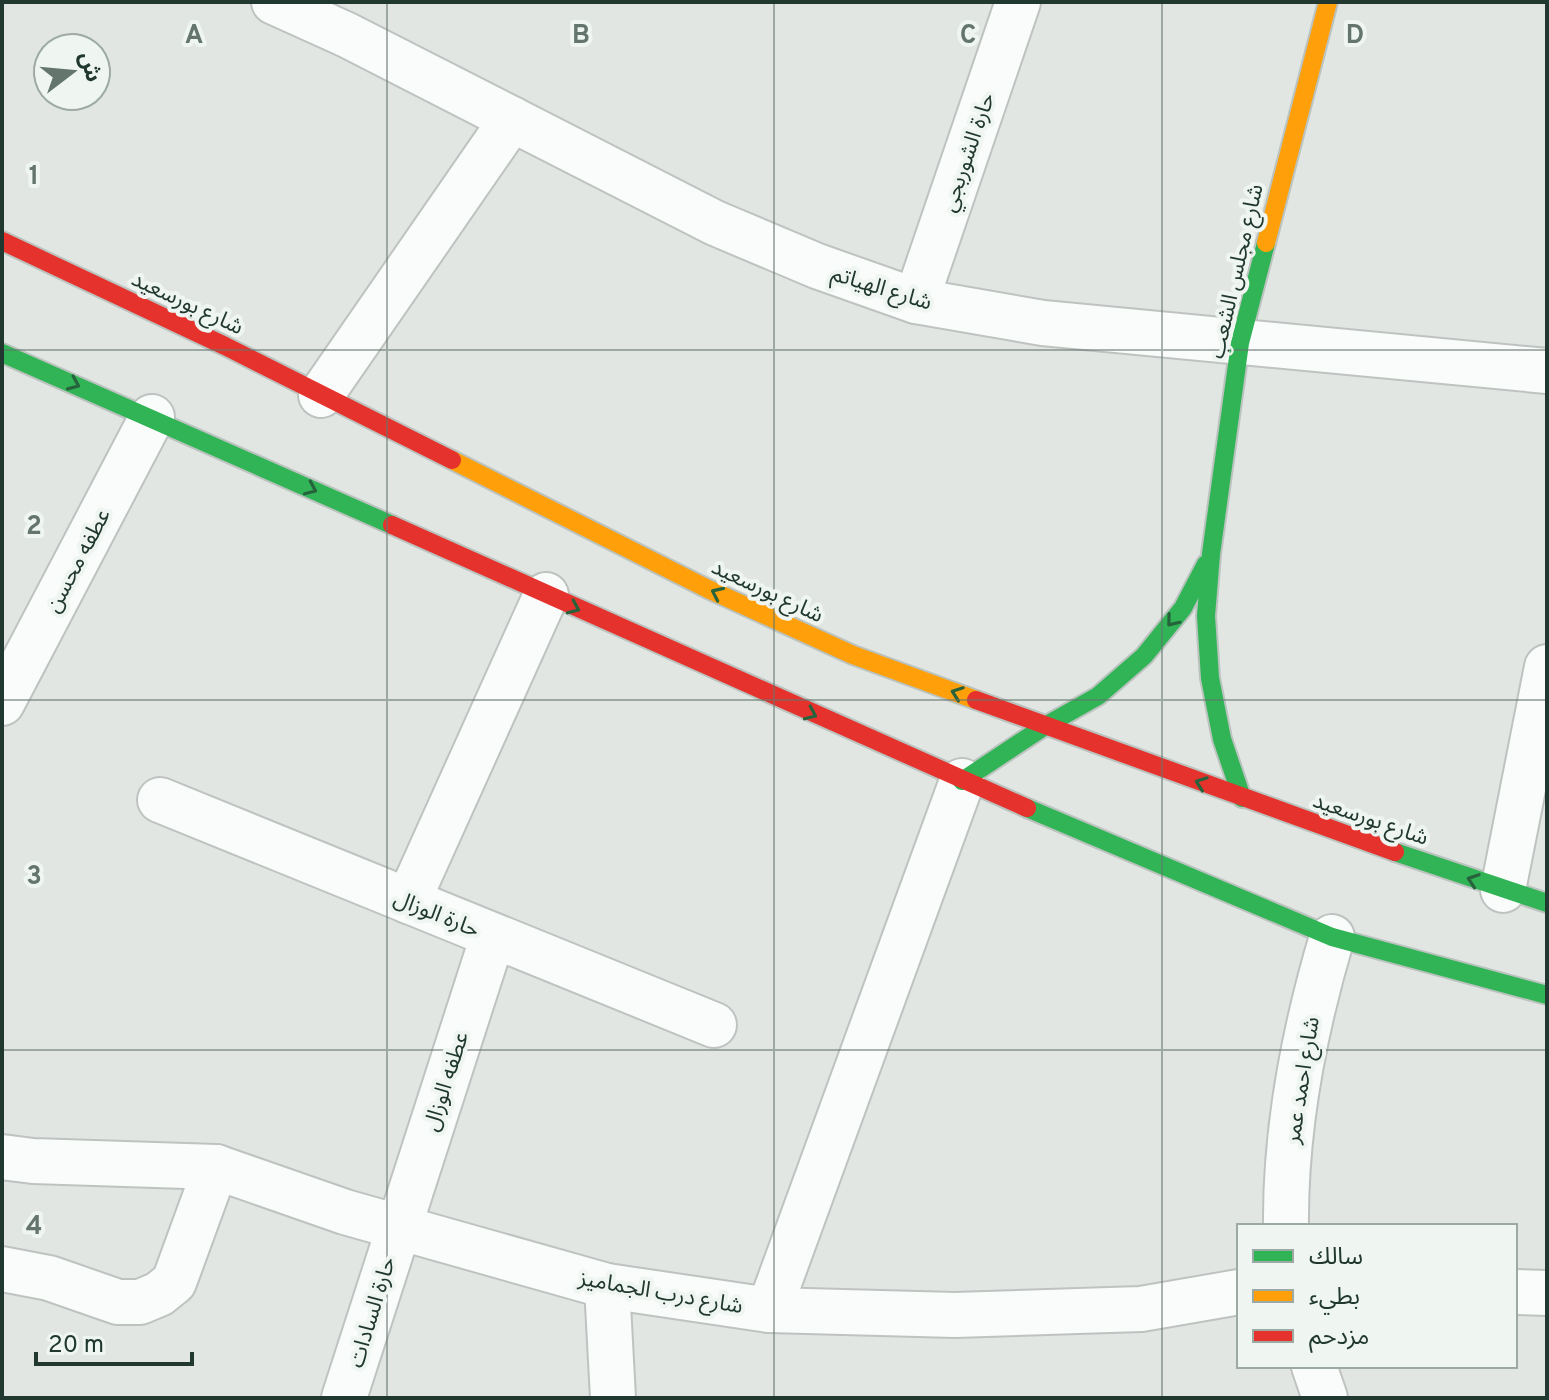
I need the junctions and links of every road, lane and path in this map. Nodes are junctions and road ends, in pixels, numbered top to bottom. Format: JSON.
{"nodes":[{"id":1,"x":274,"y":2,"type":"edge"},
{"id":2,"x":1018,"y":2,"type":"edge"},
{"id":3,"x":1328,"y":2,"type":"edge"},
{"id":4,"x":512,"y":119,"type":"junction"},
{"id":5,"x":2,"y":241,"type":"edge"},
{"id":6,"x":916,"y":301,"type":"junction"},
{"id":7,"x":1240,"y":343,"type":"junction"},
{"id":8,"x":2,"y":353,"type":"edge"},
{"id":9,"x":1547,"y":371,"type":"edge"},
{"id":10,"x":321,"y":395,"type":"junction"},
{"id":11,"x":152,"y":417,"type":"junction"},
{"id":12,"x":1211,"y":554,"type":"junction"},
{"id":13,"x":546,"y":595,"type":"junction"},
{"id":14,"x":1547,"y":667,"type":"edge"},
{"id":15,"x":2,"y":703,"type":"edge"},
{"id":16,"x":1045,"y":726,"type":"junction"},
{"id":17,"x":962,"y":781,"type":"junction"},
{"id":18,"x":1242,"y":798,"type":"junction"},
{"id":19,"x":160,"y":800,"type":"dead end"},
{"id":20,"x":1503,"y":890,"type":"junction"},
{"id":21,"x":408,"y":901,"type":"junction"},
{"id":22,"x":1547,"y":903,"type":"edge"},
{"id":23,"x":493,"y":936,"type":"junction"},
{"id":24,"x":1332,"y":937,"type":"junction"},
{"id":25,"x":1547,"y":995,"type":"edge"},
{"id":26,"x":714,"y":1025,"type":"dead end"},
{"id":27,"x":2,"y":1157,"type":"edge"},
{"id":28,"x":216,"y":1167,"type":"junction"},
{"id":29,"x":1286,"y":1224,"type":"edge"},
{"id":30,"x":398,"y":1226,"type":"junction"},
{"id":31,"x":2,"y":1269,"type":"edge"},
{"id":32,"x":607,"y":1286,"type":"junction"},
{"id":33,"x":1237,"y":1292,"type":"edge"},
{"id":34,"x":1517,"y":1292,"type":"edge"},
{"id":35,"x":1547,"y":1293,"type":"edge"},
{"id":36,"x":769,"y":1310,"type":"junction"},
{"id":37,"x":1315,"y":1368,"type":"edge"},
{"id":38,"x":344,"y":1398,"type":"edge"},
{"id":39,"x":613,"y":1398,"type":"edge"},
{"id":40,"x":1325,"y":1398,"type":"edge"}],
"edges":[{"from":1,"to":4,"type":"street","name":"شارع الهياتم"},
{"from":2,"to":6,"type":"street","name":"حارة الشوربجي"},
{"from":3,"to":7,"type":"main road","name":"شارع مجلس الشعب"},
{"from":4,"to":6,"type":"street","name":"شارع الهياتم"},
{"from":4,"to":10,"type":"street"},
{"from":5,"to":10,"type":"main road","name":"شارع بورسعيد"},
{"from":6,"to":7,"type":"street","name":"شارع الهياتم"},
{"from":7,"to":9,"type":"street","name":"شارع الهياتم"},
{"from":7,"to":12,"type":"main road","name":"شارع مجلس الشعب"},
{"from":8,"to":11,"type":"main road","one_way":true},
{"from":16,"to":10,"type":"main road","name":"شارع بورسعيد","one_way":true},
{"from":11,"to":13,"type":"main road","one_way":true},
{"from":11,"to":15,"type":"street","name":"عطفه محسن"},
{"from":12,"to":16,"type":"main road","name":"شارع مجلس الشعب","one_way":true},
{"from":12,"to":18,"type":"main road","name":"شارع مجلس الشعب"},
{"from":13,"to":17,"type":"main road","one_way":true},
{"from":13,"to":21,"type":"street"},
{"from":14,"to":20,"type":"street"},
{"from":16,"to":17,"type":"main road","name":"شارع مجلس الشعب"},
{"from":18,"to":16,"type":"main road","name":"شارع بورسعيد","one_way":true},
{"from":17,"to":24,"type":"main road"},
{"from":17,"to":36,"type":"street"},
{"from":20,"to":18,"type":"main road","name":"شارع بورسعيد","one_way":true},
{"from":19,"to":21,"type":"street","name":"حارة الوزال"},
{"from":20,"to":22,"type":"main road","name":"شارع بورسعيد"},
{"from":21,"to":23,"type":"street","name":"حارة الوزال"},
{"from":23,"to":26,"type":"street","name":"حارة الوزال"},
{"from":23,"to":30,"type":"street","name":"عطفه الوزال"},
{"from":24,"to":25,"type":"main road"},
{"from":24,"to":29,"type":"street","name":"شارع احمد عمر"},
{"from":27,"to":28,"type":"street","name":"شارع درب الجماميز"},
{"from":28,"to":30,"type":"street","name":"شارع درب الجماميز"},
{"from":28,"to":31,"type":"street"},
{"from":30,"to":32,"type":"street","name":"شارع درب الجماميز"},
{"from":30,"to":38,"type":"street","name":"حارة السادات"},
{"from":32,"to":36,"type":"street","name":"شارع درب الجماميز"},
{"from":32,"to":39,"type":"street"},
{"from":33,"to":36,"type":"street","name":"شارع درب الجماميز"},
{"from":34,"to":35,"type":"street"},
{"from":37,"to":40,"type":"street"}]}
